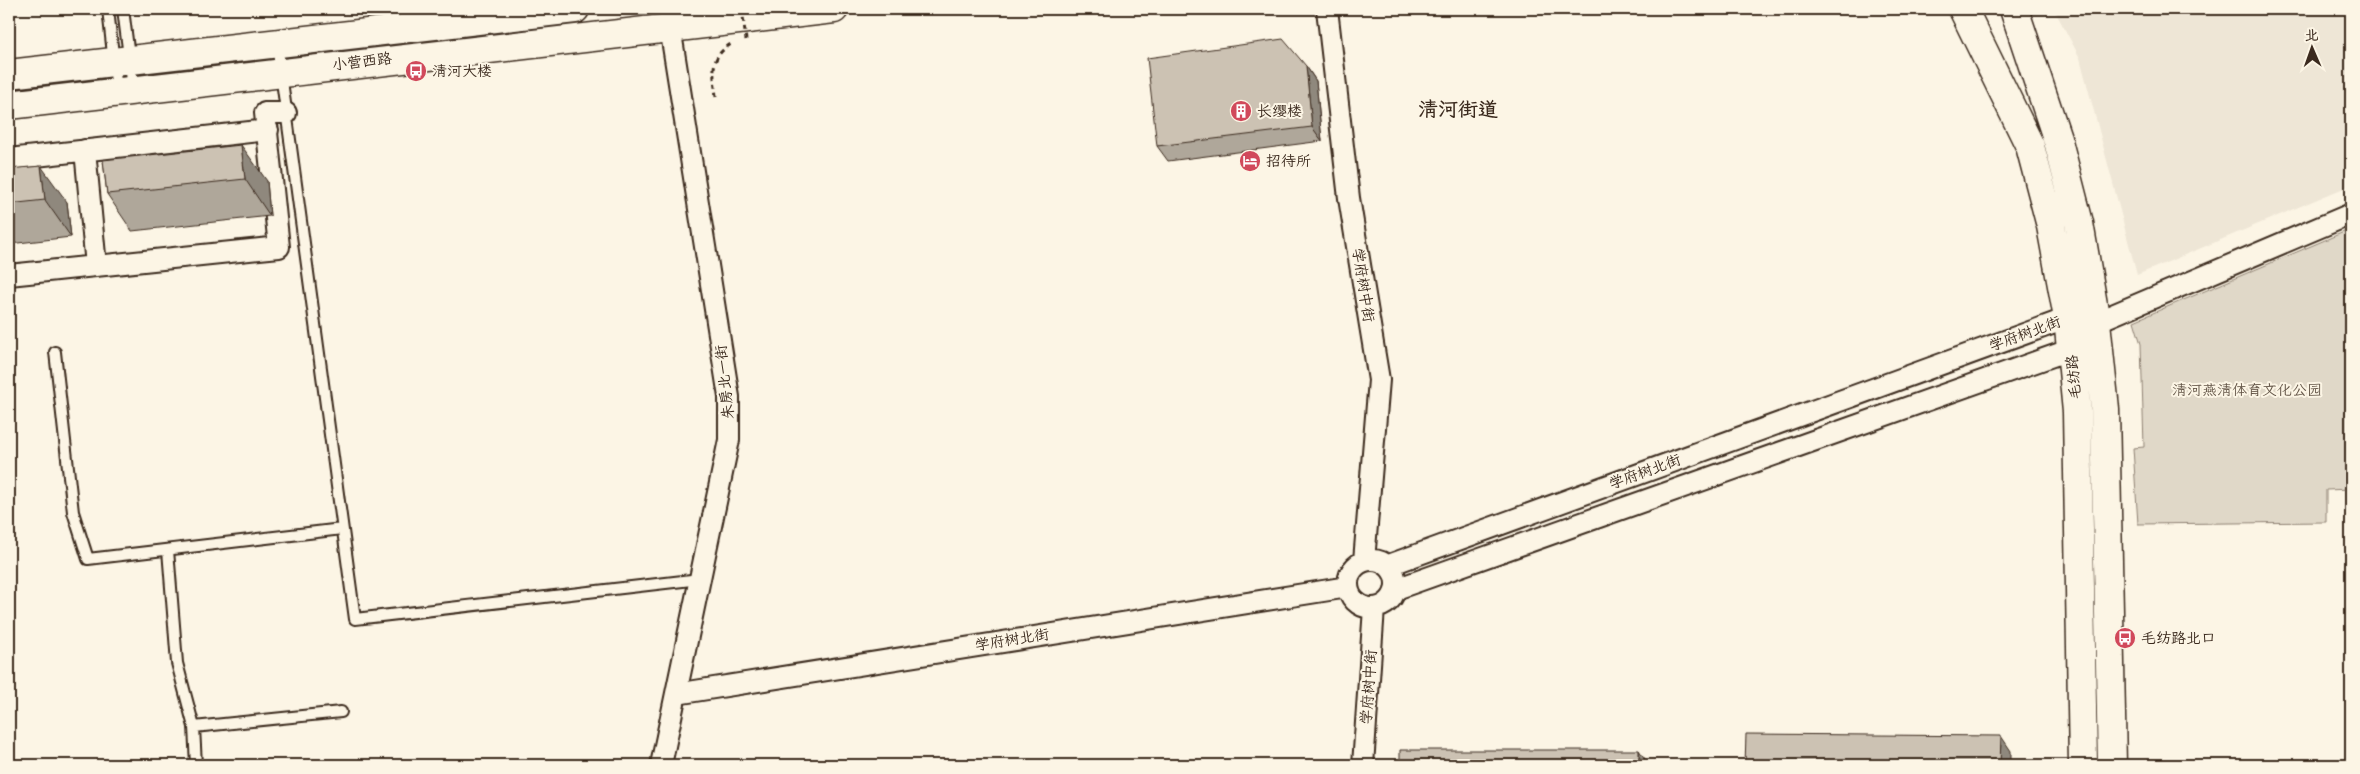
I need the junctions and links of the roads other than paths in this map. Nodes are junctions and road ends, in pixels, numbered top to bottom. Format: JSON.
{"nodes":[{"id":1,"x":108,"y":9,"type":"edge"},
{"id":2,"x":123,"y":9,"type":"edge"},
{"id":3,"x":564,"y":9,"type":"edge"},
{"id":4,"x":834,"y":9,"type":"edge"},
{"id":5,"x":1327,"y":9,"type":"edge"},
{"id":6,"x":1964,"y":9,"type":"edge"},
{"id":7,"x":2014,"y":9,"type":"edge"},
{"id":8,"x":670,"y":26,"type":"junction"},
{"id":9,"x":277,"y":43,"type":"junction"},
{"id":10,"x":121,"y":61,"type":"junction"},
{"id":11,"x":280,"y":72,"type":"junction"},
{"id":12,"x":9,"y":74,"type":"edge"},
{"id":13,"x":125,"y":90,"type":"junction"},
{"id":14,"x":9,"y":105,"type":"edge"},
{"id":15,"x":286,"y":113,"type":"junction"},
{"id":16,"x":268,"y":130,"type":"junction"},
{"id":17,"x":85,"y":150,"type":"junction"},
{"id":18,"x":9,"y":158,"type":"edge"},
{"id":19,"x":2351,"y":214,"type":"edge"},
{"id":20,"x":96,"y":266,"type":"junction"},
{"id":21,"x":9,"y":276,"type":"edge"},
{"id":22,"x":2068,"y":318,"type":"junction"},
{"id":23,"x":2096,"y":322,"type":"junction"},
{"id":24,"x":2072,"y":349,"type":"junction"},
{"id":25,"x":55,"y":352,"type":"dead end"},
{"id":26,"x":342,"y":529,"type":"junction"},
{"id":27,"x":168,"y":550,"type":"junction"},
{"id":28,"x":1364,"y":561,"type":"junction"},
{"id":29,"x":1388,"y":565,"type":"junction"},
{"id":30,"x":700,"y":579,"type":"junction"},
{"id":31,"x":1348,"y":586,"type":"junction"},
{"id":32,"x":1396,"y":589,"type":"junction"},
{"id":33,"x":1374,"y":608,"type":"junction"},
{"id":34,"x":676,"y":694,"type":"junction"},
{"id":35,"x":341,"y":712,"type":"dead end"},
{"id":36,"x":194,"y":727,"type":"junction"},
{"id":37,"x":196,"y":765,"type":"edge"},
{"id":38,"x":661,"y":765,"type":"edge"},
{"id":39,"x":1363,"y":765,"type":"edge"},
{"id":40,"x":2083,"y":765,"type":"edge"},
{"id":41,"x":2112,"y":765,"type":"edge"}],
"edges":[{"from":1,"to":10,"type":"lane"},
{"from":2,"to":10,"type":"lane"},
{"from":3,"to":9,"type":"main road","name":"小营西路"},
{"from":4,"to":8,"type":"main road","name":"小营西路"},
{"from":5,"to":28,"type":"street","name":"学府树中街"},
{"from":6,"to":22,"type":"main road","name":"毛纺路"},
{"from":7,"to":23,"type":"main road","name":"毛纺路"},
{"from":8,"to":11,"type":"main road","name":"小营西路"},
{"from":8,"to":30,"type":"street","name":"朱房北一街"},
{"from":9,"to":10,"type":"main road","name":"小营西路"},
{"from":9,"to":11,"type":"lane"},
{"from":10,"to":12,"type":"main road","name":"小营西路"},
{"from":10,"to":13,"type":"lane"},
{"from":10,"to":13,"type":"lane"},
{"from":11,"to":13,"type":"main road","name":"小营西路"},
{"from":11,"to":15,"type":"lane"},
{"from":13,"to":14,"type":"main road","name":"小营西路"},
{"from":15,"to":16,"type":"street"},
{"from":15,"to":26,"type":"lane"},
{"from":16,"to":17,"type":"street"},
{"from":16,"to":20,"type":"street"},
{"from":17,"to":18,"type":"street"},
{"from":17,"to":20,"type":"street"},
{"from":19,"to":23,"type":"street"},
{"from":20,"to":21,"type":"street"},
{"from":22,"to":23,"type":"street","name":"学府树北街"},
{"from":22,"to":24,"type":"main road","name":"毛纺路"},
{"from":22,"to":29,"type":"street","name":"学府树北街"},
{"from":23,"to":24,"type":"street","name":"学府树北街"},
{"from":23,"to":41,"type":"main road","name":"毛纺路"},
{"from":24,"to":32,"type":"street","name":"学府树北街"},
{"from":24,"to":40,"type":"main road","name":"毛纺路"},
{"from":25,"to":27,"type":"lane"},
{"from":26,"to":27,"type":"lane"},
{"from":26,"to":30,"type":"lane"},
{"from":27,"to":36,"type":"lane"},
{"from":28,"to":29,"type":"street"},
{"from":28,"to":31,"type":"street"},
{"from":29,"to":32,"type":"street"},
{"from":30,"to":34,"type":"street","name":"朱房北一街"},
{"from":31,"to":33,"type":"street"},
{"from":31,"to":34,"type":"street","name":"学府树北街"},
{"from":32,"to":33,"type":"street"},
{"from":33,"to":39,"type":"street","name":"学府树中街"},
{"from":34,"to":38,"type":"street","name":"朱房北一街"},
{"from":35,"to":36,"type":"lane"},
{"from":36,"to":37,"type":"lane"}]}
